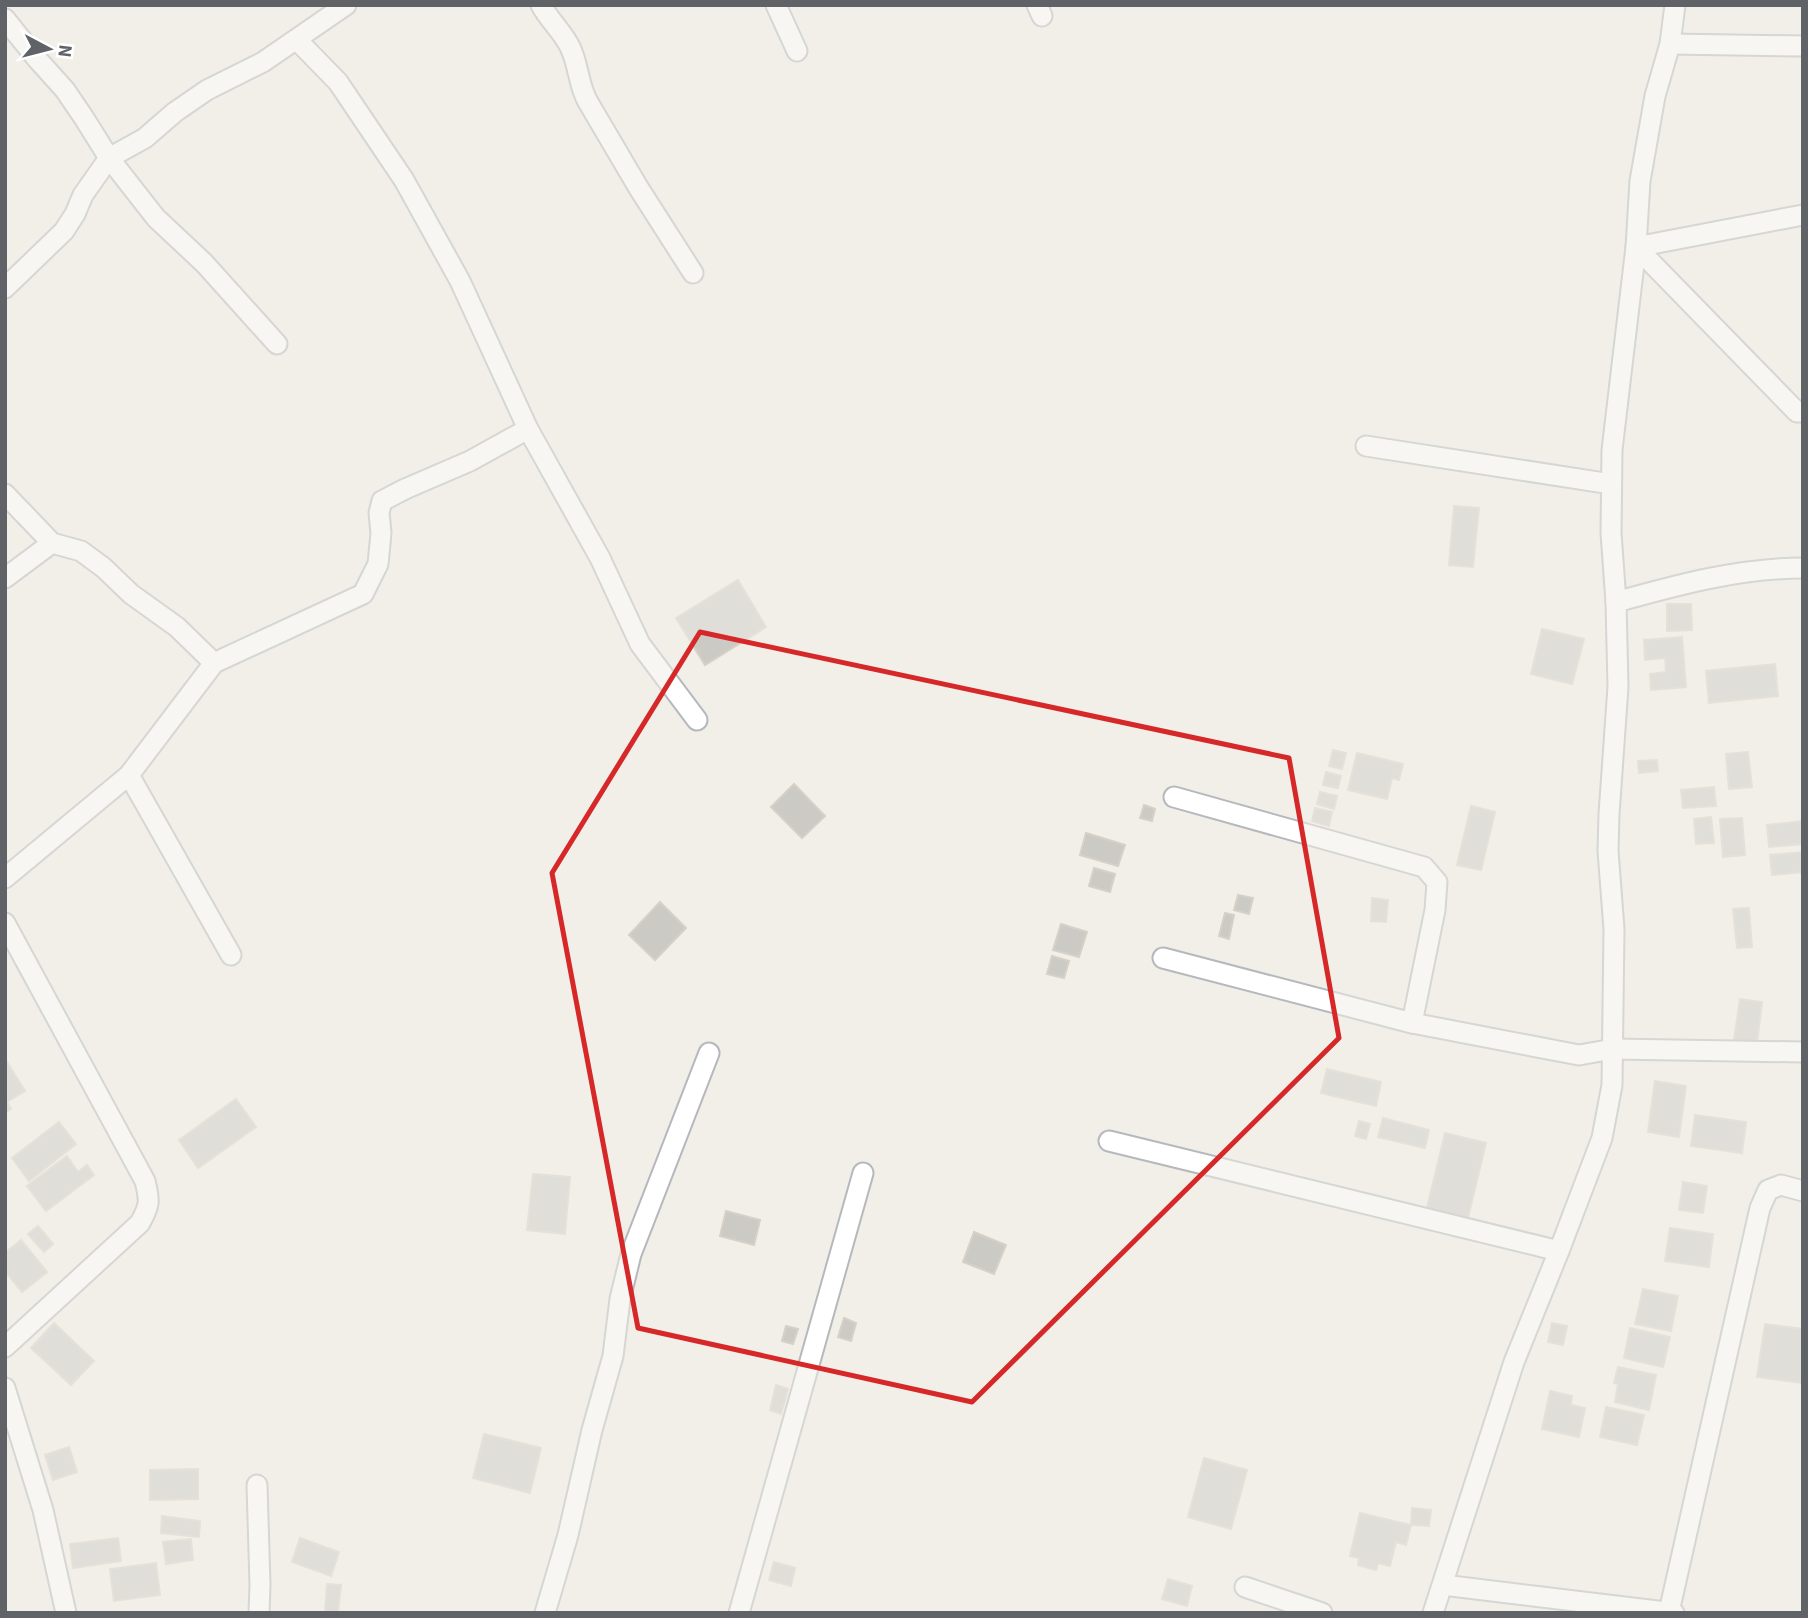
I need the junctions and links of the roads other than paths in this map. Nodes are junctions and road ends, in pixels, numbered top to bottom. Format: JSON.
{"nodes":[{"id":1,"x":346,"y":5,"type":"edge"},
{"id":2,"x":541,"y":5,"type":"edge"},
{"id":3,"x":776,"y":5,"type":"edge"},
{"id":4,"x":1675,"y":5,"type":"edge"},
{"id":5,"x":5,"y":19,"type":"edge"},
{"id":6,"x":296,"y":40,"type":"junction"},
{"id":7,"x":1670,"y":44,"type":"junction"},
{"id":8,"x":1803,"y":46,"type":"edge"},
{"id":9,"x":797,"y":51,"type":"dead end"},
{"id":10,"x":109,"y":158,"type":"junction"},
{"id":11,"x":1803,"y":215,"type":"edge"},
{"id":12,"x":1636,"y":247,"type":"junction"},
{"id":13,"x":693,"y":273,"type":"dead end"},
{"id":14,"x":5,"y":288,"type":"edge"},
{"id":15,"x":277,"y":344,"type":"dead end"},
{"id":16,"x":1801,"y":414,"type":"edge"},
{"id":17,"x":528,"y":429,"type":"junction"},
{"id":18,"x":1366,"y":446,"type":"dead end"},
{"id":19,"x":1611,"y":484,"type":"junction"},
{"id":20,"x":5,"y":494,"type":"edge"},
{"id":21,"x":52,"y":543,"type":"junction"},
{"id":22,"x":1803,"y":568,"type":"edge"},
{"id":23,"x":5,"y":578,"type":"edge"},
{"id":24,"x":1616,"y":602,"type":"junction"},
{"id":25,"x":214,"y":663,"type":"junction"},
{"id":26,"x":697,"y":720,"type":"dead end"},
{"id":27,"x":129,"y":775,"type":"junction"},
{"id":28,"x":1174,"y":797,"type":"dead end"},
{"id":29,"x":5,"y":878,"type":"edge"},
{"id":30,"x":5,"y":923,"type":"edge"},
{"id":31,"x":231,"y":955,"type":"dead end"},
{"id":32,"x":1163,"y":958,"type":"dead end"},
{"id":33,"x":1412,"y":1023,"type":"junction"},
{"id":34,"x":1613,"y":1049,"type":"junction"},
{"id":35,"x":1803,"y":1052,"type":"edge"},
{"id":36,"x":709,"y":1054,"type":"dead end"},
{"id":37,"x":1109,"y":1141,"type":"dead end"},
{"id":38,"x":863,"y":1174,"type":"dead end"},
{"id":39,"x":1803,"y":1191,"type":"edge"},
{"id":40,"x":1559,"y":1251,"type":"junction"},
{"id":41,"x":5,"y":1347,"type":"edge"},
{"id":42,"x":5,"y":1388,"type":"edge"},
{"id":43,"x":257,"y":1485,"type":"dead end"},
{"id":44,"x":1443,"y":1585,"type":"junction"},
{"id":45,"x":1245,"y":1587,"type":"dead end"},
{"id":46,"x":66,"y":1613,"type":"edge"},
{"id":47,"x":259,"y":1613,"type":"edge"},
{"id":48,"x":545,"y":1613,"type":"edge"},
{"id":49,"x":739,"y":1613,"type":"edge"},
{"id":50,"x":1322,"y":1613,"type":"edge"},
{"id":51,"x":1433,"y":1613,"type":"edge"},
{"id":52,"x":1672,"y":1613,"type":"edge"}],
"edges":[{"from":1,"to":6,"type":"street"},
{"from":2,"to":13,"type":"street"},
{"from":3,"to":9,"type":"street"},
{"from":4,"to":7,"type":"street"},
{"from":5,"to":10,"type":"street"},
{"from":6,"to":10,"type":"street"},
{"from":6,"to":17,"type":"street"},
{"from":7,"to":8,"type":"street"},
{"from":7,"to":12,"type":"street"},
{"from":10,"to":14,"type":"street"},
{"from":10,"to":15,"type":"street"},
{"from":11,"to":12,"type":"street"},
{"from":12,"to":16,"type":"street"},
{"from":12,"to":19,"type":"street"},
{"from":17,"to":25,"type":"street"},
{"from":17,"to":26,"type":"street"},
{"from":18,"to":19,"type":"street"},
{"from":19,"to":24,"type":"street"},
{"from":20,"to":21,"type":"street"},
{"from":21,"to":23,"type":"street"},
{"from":21,"to":25,"type":"street"},
{"from":22,"to":24,"type":"street"},
{"from":24,"to":34,"type":"street"},
{"from":25,"to":27,"type":"street"},
{"from":27,"to":29,"type":"street"},
{"from":27,"to":31,"type":"street"},
{"from":28,"to":33,"type":"street"},
{"from":30,"to":41,"type":"street"},
{"from":32,"to":33,"type":"street"},
{"from":33,"to":34,"type":"street"},
{"from":34,"to":35,"type":"street"},
{"from":34,"to":40,"type":"street"},
{"from":36,"to":48,"type":"street"},
{"from":37,"to":40,"type":"street"},
{"from":38,"to":49,"type":"street"},
{"from":39,"to":52,"type":"street"},
{"from":40,"to":44,"type":"street"},
{"from":42,"to":46,"type":"street"},
{"from":43,"to":47,"type":"street"},
{"from":44,"to":51,"type":"street"},
{"from":44,"to":52,"type":"street"},
{"from":45,"to":50,"type":"street"}]}
